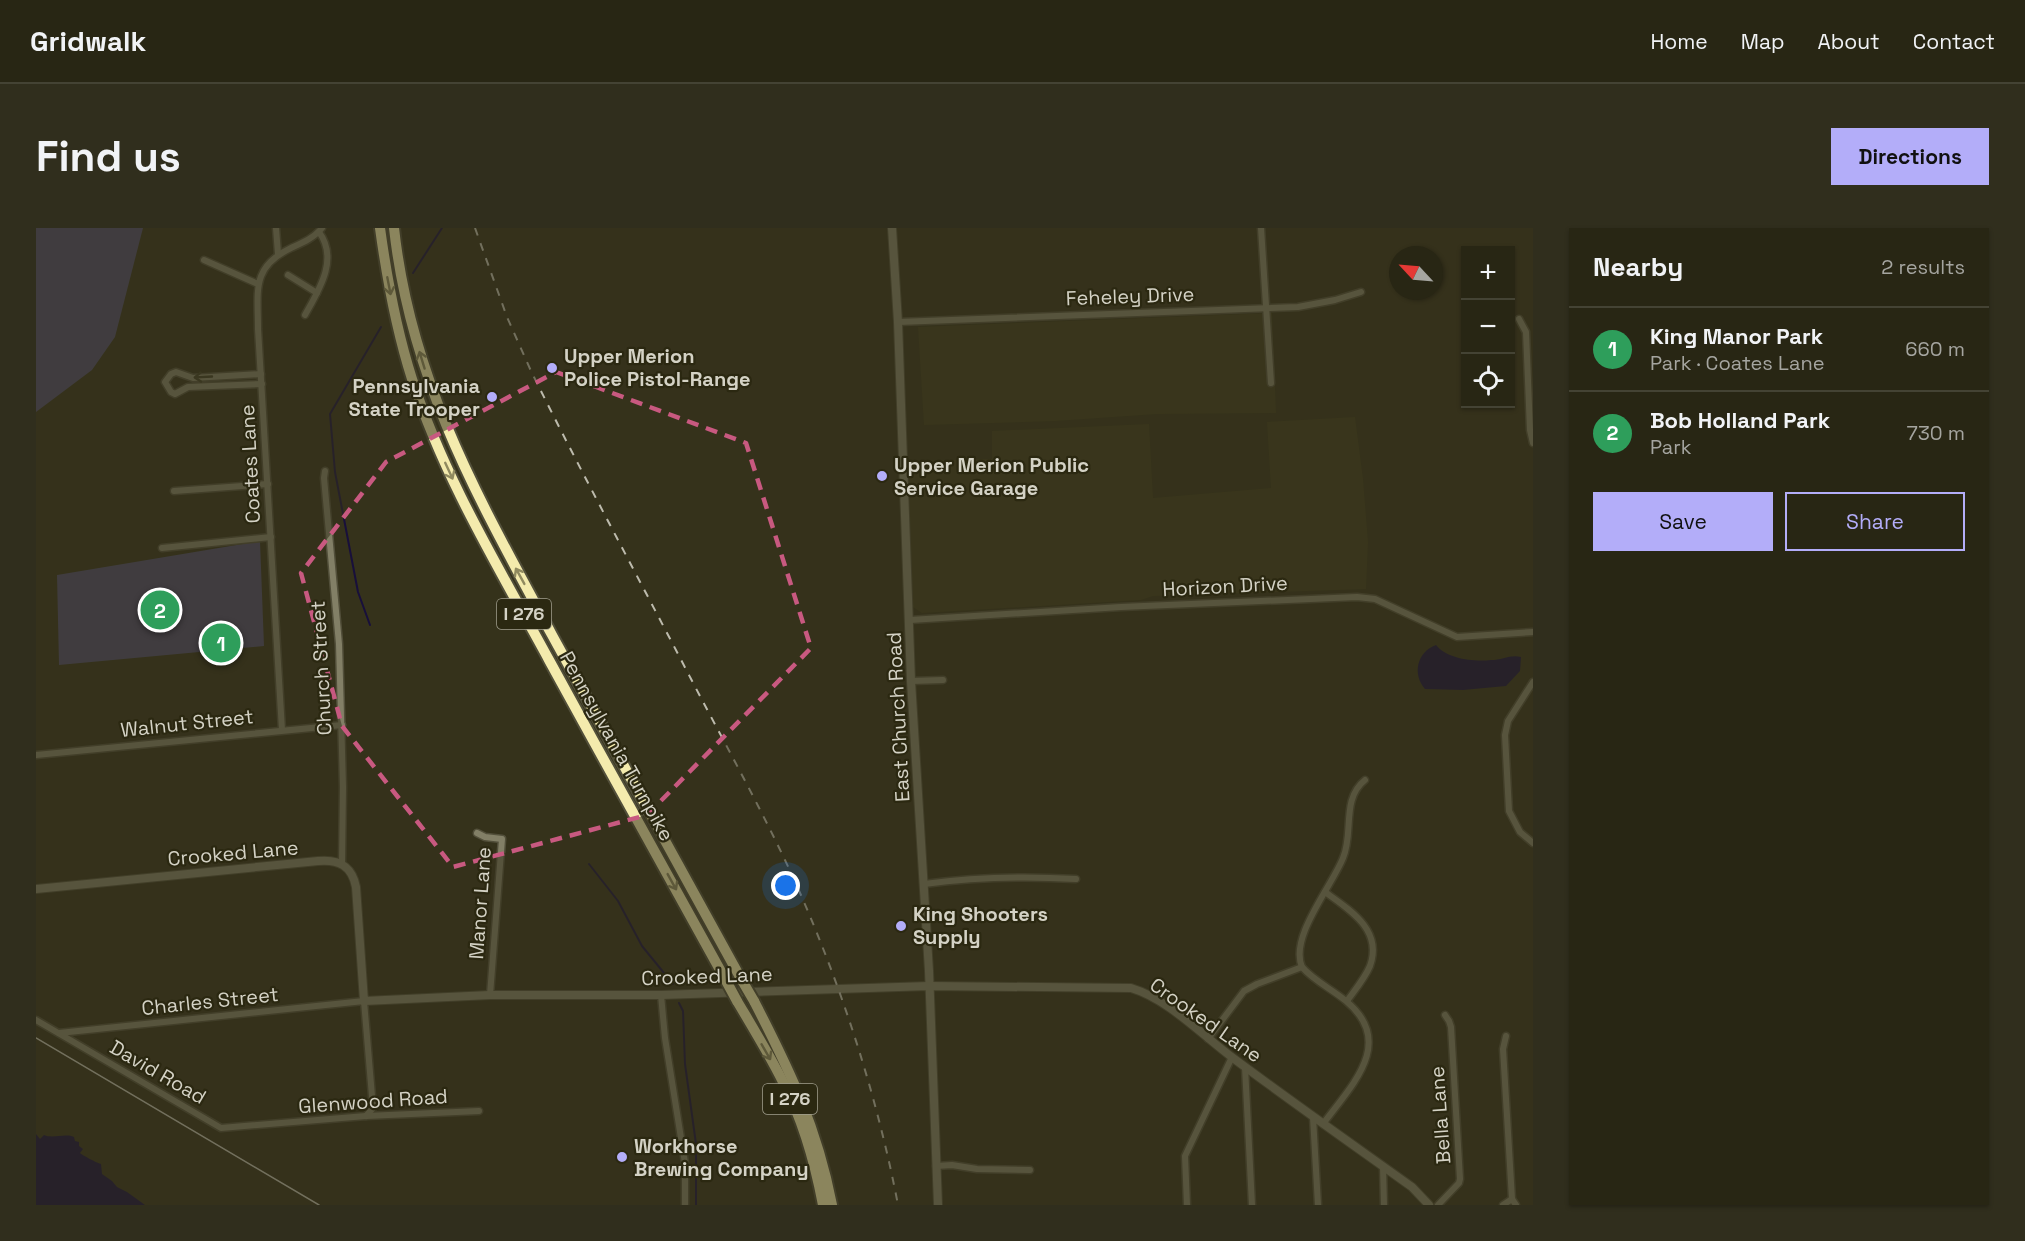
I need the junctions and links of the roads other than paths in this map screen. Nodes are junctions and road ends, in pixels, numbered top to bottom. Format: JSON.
{"nodes":[{"id":1,"x":276,"y":228,"type":"edge"},
{"id":2,"x":380,"y":228,"type":"edge"},
{"id":3,"x":394,"y":228,"type":"edge"},
{"id":4,"x":892,"y":228,"type":"edge"},
{"id":5,"x":1261,"y":228,"type":"edge"},
{"id":6,"x":321,"y":230,"type":"edge"},
{"id":7,"x":278,"y":254,"type":"junction"},
{"id":8,"x":204,"y":260,"type":"dead end"},
{"id":9,"x":288,"y":275,"type":"dead end"},
{"id":10,"x":258,"y":284,"type":"junction"},
{"id":11,"x":1361,"y":292,"type":"dead end"},
{"id":12,"x":317,"y":293,"type":"junction"},
{"id":13,"x":1266,"y":308,"type":"junction"},
{"id":14,"x":305,"y":315,"type":"dead end"},
{"id":15,"x":1519,"y":319,"type":"dead end"},
{"id":16,"x":898,"y":322,"type":"junction"},
{"id":17,"x":261,"y":374,"type":"junction"},
{"id":18,"x":1271,"y":383,"type":"dead end"},
{"id":19,"x":262,"y":384,"type":"junction"},
{"id":20,"x":1533,"y":443,"type":"edge"},
{"id":21,"x":325,"y":471,"type":"dead end"},
{"id":22,"x":268,"y":484,"type":"junction"},
{"id":23,"x":174,"y":491,"type":"dead end"},
{"id":24,"x":271,"y":537,"type":"junction"},
{"id":25,"x":162,"y":548,"type":"dead end"},
{"id":26,"x":910,"y":620,"type":"junction"},
{"id":27,"x":1533,"y":632,"type":"edge"},
{"id":28,"x":943,"y":680,"type":"dead end"},
{"id":29,"x":911,"y":681,"type":"junction"},
{"id":30,"x":1533,"y":681,"type":"edge"},
{"id":31,"x":342,"y":724,"type":"junction"},
{"id":32,"x":282,"y":730,"type":"junction"},
{"id":33,"x":36,"y":755,"type":"edge"},
{"id":34,"x":1365,"y":780,"type":"dead end"},
{"id":35,"x":477,"y":833,"type":"dead end"},
{"id":36,"x":1533,"y":843,"type":"edge"},
{"id":37,"x":342,"y":863,"type":"junction"},
{"id":38,"x":1076,"y":879,"type":"dead end"},
{"id":39,"x":924,"y":884,"type":"junction"},
{"id":40,"x":36,"y":889,"type":"edge"},
{"id":41,"x":1326,"y":892,"type":"junction"},
{"id":42,"x":1302,"y":967,"type":"junction"},
{"id":43,"x":929,"y":986,"type":"junction"},
{"id":44,"x":661,"y":994,"type":"junction"},
{"id":45,"x":490,"y":995,"type":"junction"},
{"id":46,"x":364,"y":1001,"type":"junction"},
{"id":47,"x":1347,"y":1001,"type":"junction"},
{"id":48,"x":1445,"y":1015,"type":"dead end"},
{"id":49,"x":36,"y":1020,"type":"edge"},
{"id":50,"x":58,"y":1034,"type":"junction"},
{"id":51,"x":1506,"y":1036,"type":"dead end"},
{"id":52,"x":1208,"y":1039,"type":"junction"},
{"id":53,"x":1232,"y":1057,"type":"junction"},
{"id":54,"x":1245,"y":1067,"type":"junction"},
{"id":55,"x":479,"y":1111,"type":"dead end"},
{"id":56,"x":366,"y":1116,"type":"junction"},
{"id":57,"x":1313,"y":1117,"type":"junction"},
{"id":58,"x":1323,"y":1124,"type":"junction"},
{"id":59,"x":270,"y":1125,"type":"joint"},
{"id":60,"x":936,"y":1166,"type":"junction"},
{"id":61,"x":1383,"y":1166,"type":"junction"},
{"id":62,"x":1030,"y":1170,"type":"dead end"},
{"id":63,"x":1514,"y":1202,"type":"edge"},
{"id":64,"x":685,"y":1205,"type":"edge"},
{"id":65,"x":823,"y":1205,"type":"edge"},
{"id":66,"x":832,"y":1205,"type":"edge"},
{"id":67,"x":938,"y":1205,"type":"edge"},
{"id":68,"x":1186,"y":1205,"type":"edge"},
{"id":69,"x":1252,"y":1205,"type":"edge"},
{"id":70,"x":1318,"y":1205,"type":"edge"},
{"id":71,"x":1384,"y":1205,"type":"edge"},
{"id":72,"x":1430,"y":1205,"type":"edge"},
{"id":73,"x":1438,"y":1205,"type":"edge"},
{"id":74,"x":1503,"y":1205,"type":"edge"}],
"edges":[{"from":1,"to":7,"type":"street"},
{"from":2,"to":65,"type":"highway","name":"Pennsylvania Turnpike","number":"I 276","one_way":true,"bridge":true},
{"from":66,"to":3,"type":"highway","name":"Pennsylvania Turnpike","number":"I 276","one_way":true,"bridge":true},
{"from":4,"to":16,"type":"street","name":"East Church Road"},
{"from":5,"to":13,"type":"street"},
{"from":6,"to":7,"type":"street"},
{"from":6,"to":12,"type":"street"},
{"from":7,"to":10,"type":"street"},
{"from":8,"to":10,"type":"street"},
{"from":9,"to":12,"type":"street"},
{"from":10,"to":17,"type":"street","name":"Coates Lane"},
{"from":11,"to":13,"type":"street","name":"Feheley Drive"},
{"from":12,"to":14,"type":"street"},
{"from":13,"to":16,"type":"street","name":"Feheley Drive"},
{"from":13,"to":18,"type":"street"},
{"from":15,"to":20,"type":"street"},
{"from":16,"to":26,"type":"street","name":"East Church Road"},
{"from":17,"to":19,"type":"street","name":"Coates Lane"},
{"from":17,"to":19,"type":"street","one_way":true},
{"from":19,"to":22,"type":"street","name":"Coates Lane"},
{"from":21,"to":31,"type":"street","name":"Church Street"},
{"from":22,"to":23,"type":"street"},
{"from":22,"to":24,"type":"street","name":"Coates Lane"},
{"from":24,"to":25,"type":"street"},
{"from":24,"to":32,"type":"street","name":"Coates Lane"},
{"from":26,"to":27,"type":"street","name":"Horizon Drive"},
{"from":26,"to":29,"type":"street","name":"East Church Road"},
{"from":28,"to":29,"type":"street"},
{"from":29,"to":39,"type":"street","name":"East Church Road"},
{"from":30,"to":36,"type":"street"},
{"from":31,"to":32,"type":"street","name":"Walnut Street"},
{"from":31,"to":37,"type":"street","name":"Church Street"},
{"from":32,"to":33,"type":"street","name":"Walnut Street"},
{"from":34,"to":41,"type":"street"},
{"from":35,"to":45,"type":"street","name":"Manor Lane"},
{"from":37,"to":40,"type":"street","name":"Crooked Lane"},
{"from":37,"to":46,"type":"street"},
{"from":38,"to":39,"type":"street"},
{"from":39,"to":43,"type":"street","name":"East Church Road"},
{"from":41,"to":42,"type":"street"},
{"from":41,"to":47,"type":"street"},
{"from":42,"to":47,"type":"street"},
{"from":42,"to":52,"type":"street"},
{"from":43,"to":44,"type":"street","name":"Crooked Lane"},
{"from":43,"to":52,"type":"street","name":"Crooked Lane"},
{"from":43,"to":60,"type":"street","name":"East Church Road"},
{"from":44,"to":45,"type":"street","name":"Crooked Lane"},
{"from":44,"to":64,"type":"street"},
{"from":45,"to":46,"type":"street","name":"Crooked Lane"},
{"from":46,"to":50,"type":"street","name":"Charles Street"},
{"from":46,"to":56,"type":"street"},
{"from":47,"to":58,"type":"street"},
{"from":48,"to":73,"type":"street","name":"Bella Lane"},
{"from":49,"to":50,"type":"street","name":"David Road"},
{"from":50,"to":59,"type":"street","name":"David Road"},
{"from":51,"to":63,"type":"street"},
{"from":52,"to":53,"type":"street","name":"Crooked Lane"},
{"from":53,"to":54,"type":"street","name":"Crooked Lane"},
{"from":53,"to":68,"type":"street"},
{"from":54,"to":57,"type":"street","name":"Crooked Lane"},
{"from":54,"to":69,"type":"street"},
{"from":55,"to":56,"type":"street","name":"Glenwood Road"},
{"from":56,"to":59,"type":"street","name":"Glenwood Road"},
{"from":57,"to":58,"type":"street","name":"Crooked Lane"},
{"from":57,"to":70,"type":"street"},
{"from":58,"to":61,"type":"street","name":"Crooked Lane"},
{"from":60,"to":62,"type":"street"},
{"from":60,"to":67,"type":"street","name":"East Church Road"},
{"from":61,"to":71,"type":"street"},
{"from":61,"to":72,"type":"street","name":"Crooked Lane"},
{"from":63,"to":74,"type":"street"}]}
